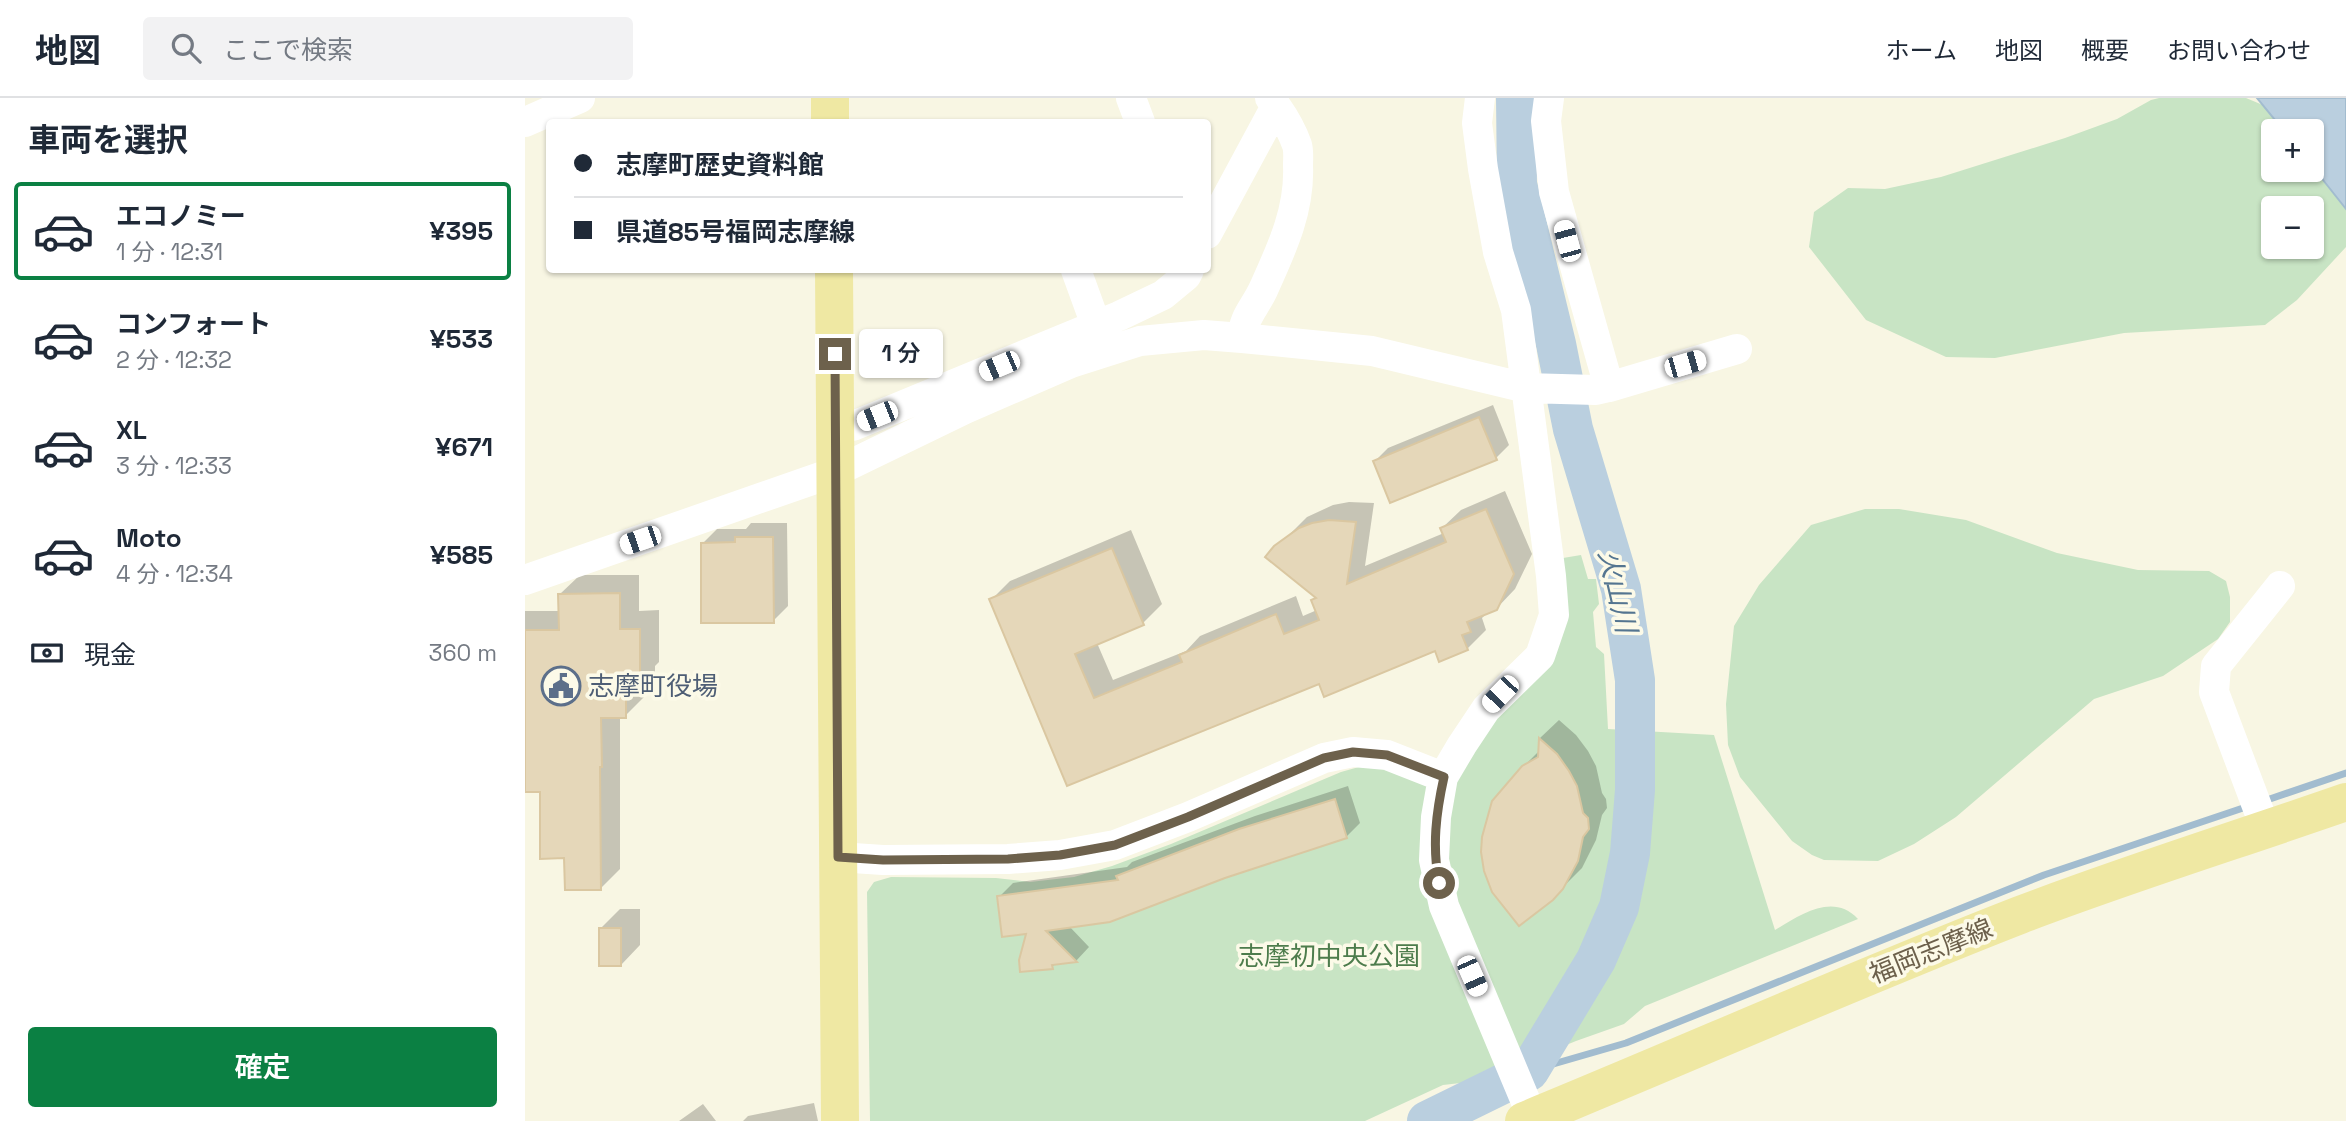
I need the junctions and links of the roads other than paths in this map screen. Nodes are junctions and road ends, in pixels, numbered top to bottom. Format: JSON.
{"nodes":[{"id":1,"x":580,"y":98,"type":"edge"},
{"id":2,"x":829,"y":98,"type":"edge"},
{"id":3,"x":1131,"y":98,"type":"edge"},
{"id":4,"x":1480,"y":98,"type":"edge"},
{"id":5,"x":1549,"y":98,"type":"edge"},
{"id":6,"x":1273,"y":102,"type":"edge"},
{"id":7,"x":830,"y":119,"type":"edge"},
{"id":8,"x":1139,"y":119,"type":"edge"},
{"id":9,"x":525,"y":122,"type":"edge"},
{"id":10,"x":1211,"y":226,"type":"edge"},
{"id":11,"x":834,"y":273,"type":"edge"},
{"id":12,"x":1077,"y":273,"type":"edge"},
{"id":13,"x":1188,"y":273,"type":"edge"},
{"id":14,"x":1096,"y":326,"type":"junction"},
{"id":15,"x":1243,"y":338,"type":"junction"},
{"id":16,"x":1737,"y":349,"type":"dead end"},
{"id":17,"x":1532,"y":387,"type":"junction"},
{"id":18,"x":1602,"y":389,"type":"junction"},
{"id":19,"x":836,"y":425,"type":"junction"},
{"id":20,"x":835,"y":471,"type":"junction"},
{"id":21,"x":525,"y":580,"type":"edge"},
{"id":22,"x":2280,"y":586,"type":"dead end"},
{"id":23,"x":1444,"y":777,"type":"junction"},
{"id":24,"x":2346,"y":802,"type":"edge"},
{"id":25,"x":2264,"y":824,"type":"junction"},
{"id":26,"x":838,"y":857,"type":"junction"},
{"id":27,"x":1530,"y":1120,"type":"edge"},
{"id":28,"x":840,"y":1121,"type":"edge"}],
"edges":[{"from":1,"to":9,"type":"street"},
{"from":2,"to":7,"type":"main road"},
{"from":3,"to":8,"type":"street"},
{"from":4,"to":17,"type":"street"},
{"from":5,"to":18,"type":"street"},
{"from":6,"to":10,"type":"street"},
{"from":6,"to":15,"type":"street"},
{"from":11,"to":19,"type":"main road"},
{"from":12,"to":14,"type":"street"},
{"from":13,"to":14,"type":"street"},
{"from":14,"to":19,"type":"street"},
{"from":15,"to":17,"type":"street"},
{"from":15,"to":20,"type":"street"},
{"from":16,"to":18,"type":"street"},
{"from":17,"to":18,"type":"street"},
{"from":17,"to":23,"type":"street"},
{"from":19,"to":20,"type":"main road"},
{"from":20,"to":21,"type":"street"},
{"from":20,"to":26,"type":"main road"},
{"from":22,"to":25,"type":"street"},
{"from":23,"to":26,"type":"street"},
{"from":23,"to":27,"type":"street"},
{"from":24,"to":25,"type":"main road","name":"福岡志摩線"},
{"from":25,"to":27,"type":"main road","name":"福岡志摩線"},
{"from":26,"to":28,"type":"main road"}]}
